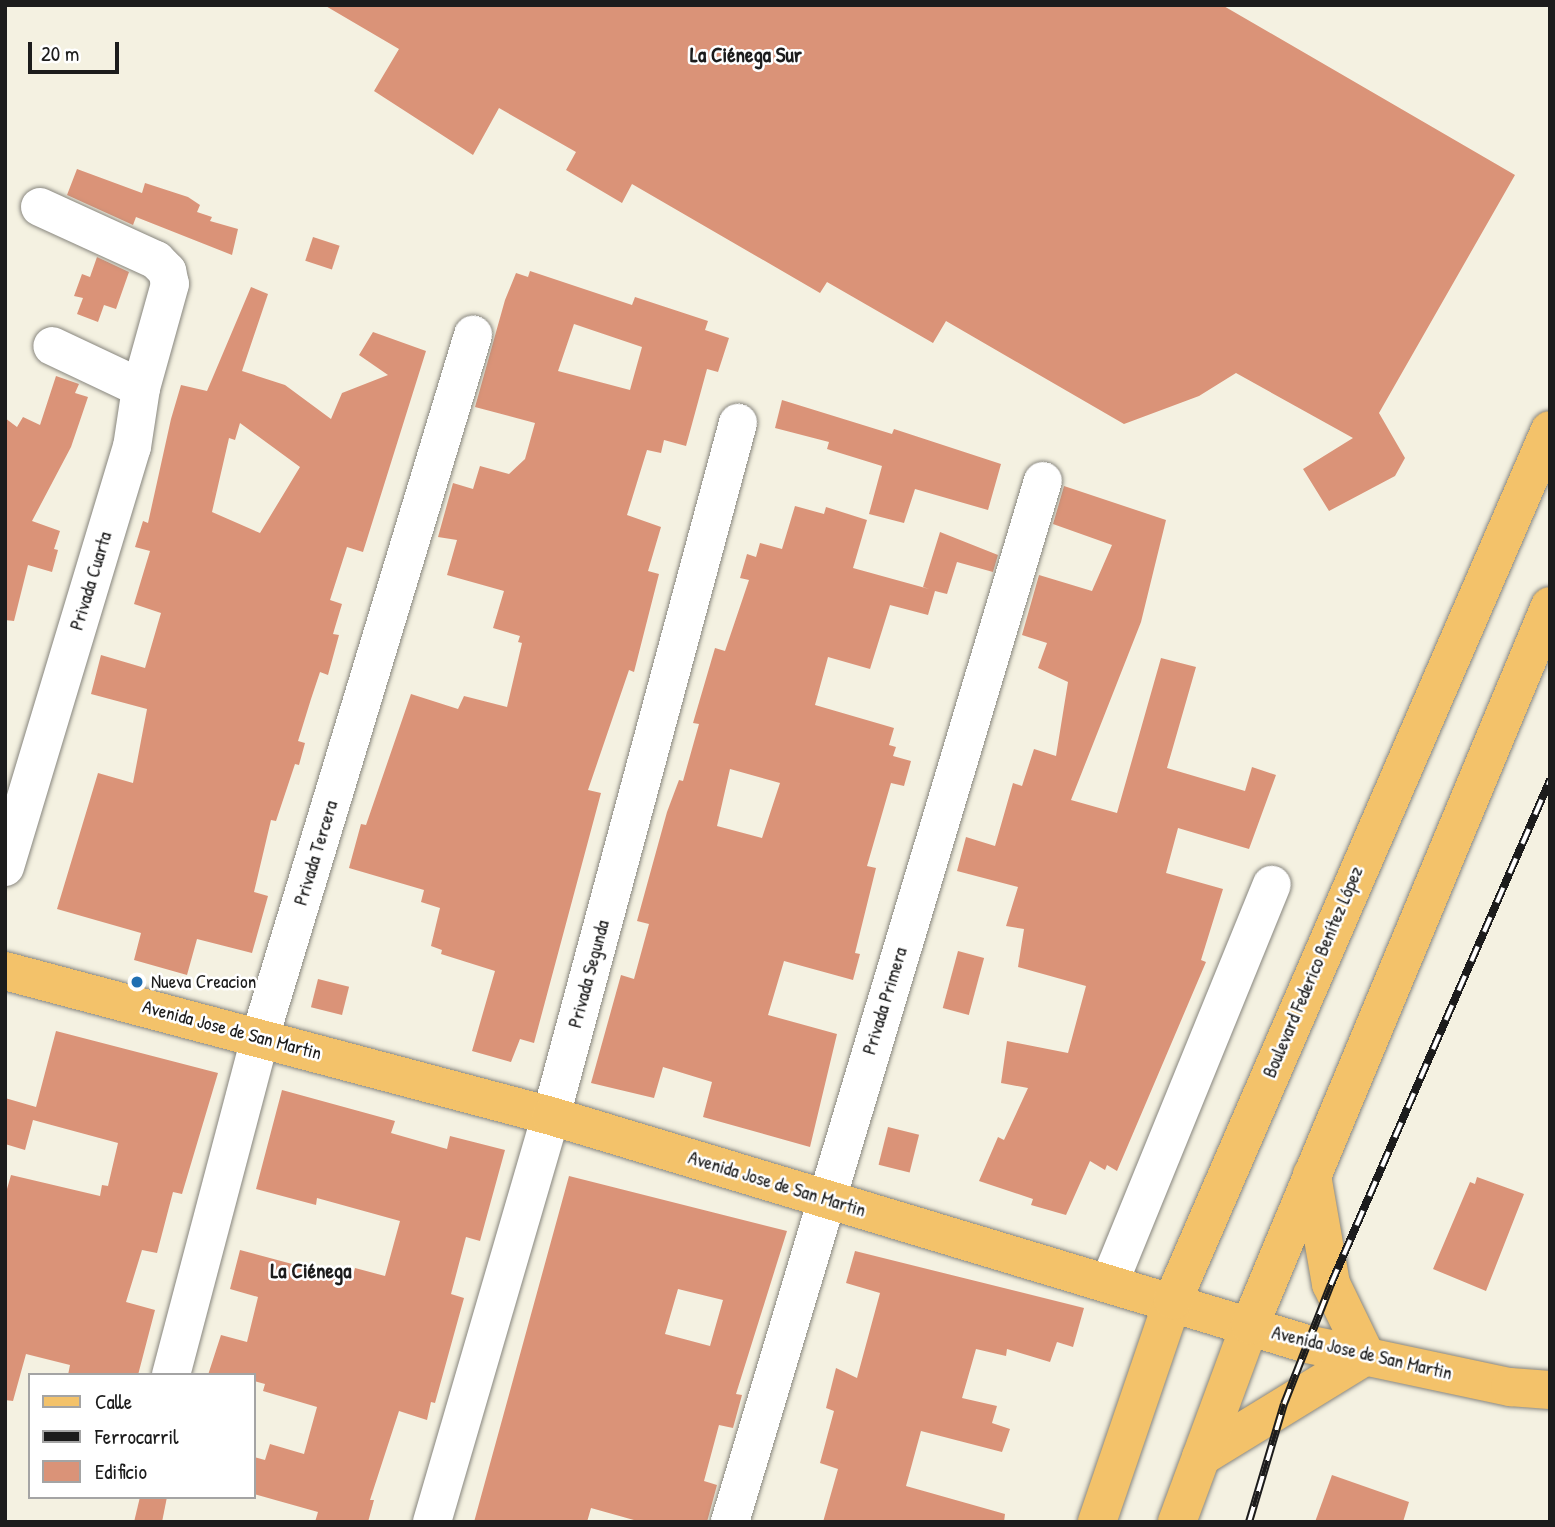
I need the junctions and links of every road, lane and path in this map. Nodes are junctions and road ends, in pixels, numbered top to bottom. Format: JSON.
{"nodes":[{"id":1,"x":40,"y":207,"type":"dead end"},
{"id":2,"x":473,"y":335,"type":"dead end"},
{"id":3,"x":52,"y":346,"type":"dead end"},
{"id":4,"x":141,"y":388,"type":"junction"},
{"id":5,"x":738,"y":423,"type":"dead end"},
{"id":6,"x":1550,"y":430,"type":"edge"},
{"id":7,"x":1043,"y":481,"type":"dead end"},
{"id":8,"x":1550,"y":606,"type":"edge"},
{"id":9,"x":5,"y":867,"type":"edge"},
{"id":10,"x":1272,"y":885,"type":"dead end"},
{"id":11,"x":5,"y":971,"type":"edge"},
{"id":12,"x":260,"y":1037,"type":"junction"},
{"id":13,"x":551,"y":1116,"type":"junction"},
{"id":14,"x":1312,"y":1175,"type":"junction"},
{"id":15,"x":824,"y":1198,"type":"junction"},
{"id":16,"x":1110,"y":1281,"type":"junction"},
{"id":17,"x":1173,"y":1300,"type":"junction"},
{"id":18,"x":1250,"y":1325,"type":"junction"},
{"id":19,"x":1366,"y":1356,"type":"junction"},
{"id":20,"x":172,"y":1373,"type":"edge"},
{"id":21,"x":1550,"y":1390,"type":"edge"},
{"id":22,"x":1201,"y":1457,"type":"junction"},
{"id":23,"x":432,"y":1522,"type":"edge"},
{"id":24,"x":730,"y":1522,"type":"edge"},
{"id":25,"x":1097,"y":1522,"type":"edge"},
{"id":26,"x":1177,"y":1522,"type":"edge"}],
"edges":[{"from":1,"to":4,"type":"street","name":"Privada Cuarta"},
{"from":2,"to":12,"type":"street","name":"Privada Tercera"},
{"from":3,"to":4,"type":"street"},
{"from":4,"to":9,"type":"street","name":"Privada Cuarta"},
{"from":5,"to":13,"type":"street","name":"Privada Segunda"},
{"from":6,"to":17,"type":"main road","name":"Boulevard Federico Benítez López"},
{"from":7,"to":15,"type":"street","name":"Privada Primera"},
{"from":8,"to":14,"type":"main road"},
{"from":10,"to":16,"type":"street"},
{"from":11,"to":12,"type":"main road","name":"Avenida Jose de San Martin"},
{"from":12,"to":13,"type":"main road","name":"Avenida Jose de San Martin"},
{"from":12,"to":20,"type":"street","name":"Privada Tercera"},
{"from":13,"to":15,"type":"main road","name":"Avenida Jose de San Martin"},
{"from":13,"to":23,"type":"street","name":"Privada Segunda"},
{"from":14,"to":18,"type":"main road"},
{"from":14,"to":19,"type":"main road"},
{"from":15,"to":16,"type":"main road","name":"Avenida Jose de San Martin"},
{"from":15,"to":24,"type":"street","name":"Privada Primera"},
{"from":16,"to":17,"type":"main road","name":"Avenida Jose de San Martin"},
{"from":17,"to":18,"type":"main road","name":"Avenida Jose de San Martin"},
{"from":17,"to":25,"type":"main road","name":"Boulevard Federico Benítez López"},
{"from":18,"to":19,"type":"main road","name":"Avenida Jose de San Martin"},
{"from":18,"to":22,"type":"main road"},
{"from":19,"to":21,"type":"main road","name":"Avenida Jose de San Martin"},
{"from":19,"to":22,"type":"main road"},
{"from":22,"to":26,"type":"main road"}]}
